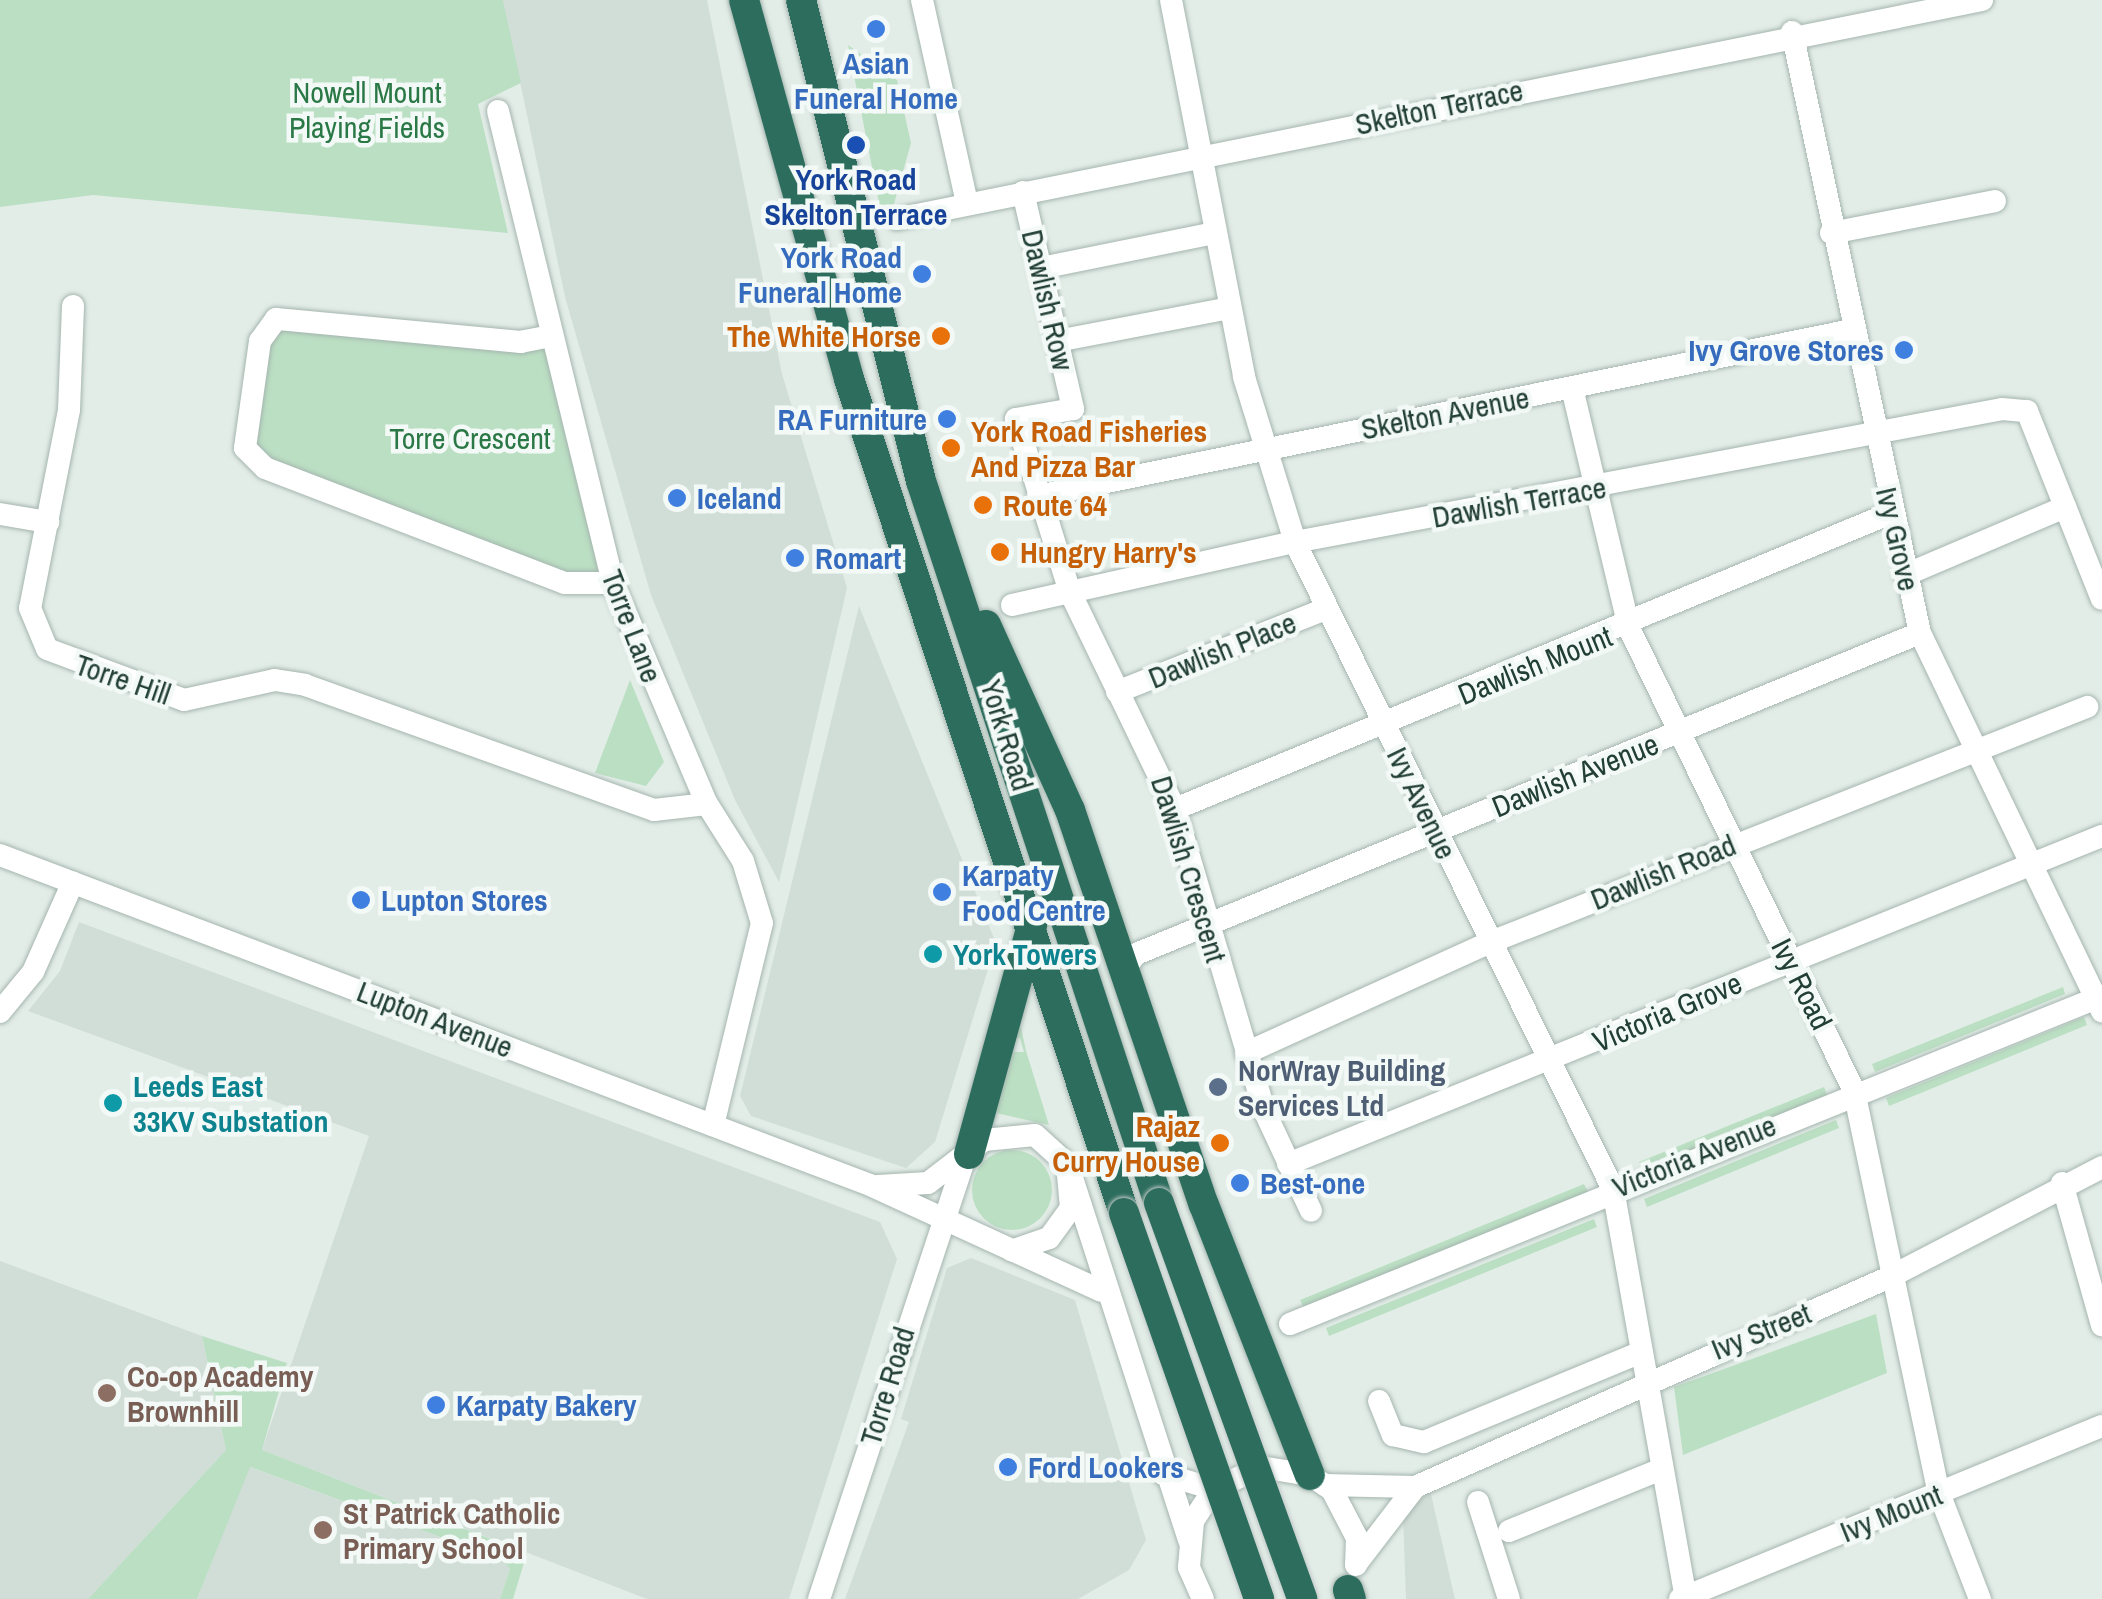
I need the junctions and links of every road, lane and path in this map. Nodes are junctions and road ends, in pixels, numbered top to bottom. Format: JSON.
{"nodes":[{"id":1,"x":744,"y":0,"type":"edge"},
{"id":2,"x":801,"y":0,"type":"edge"},
{"id":3,"x":922,"y":0,"type":"edge"},
{"id":4,"x":1171,"y":0,"type":"edge"},
{"id":5,"x":1982,"y":0,"type":"edge"},
{"id":6,"x":1792,"y":32,"type":"junction"},
{"id":7,"x":498,"y":110,"type":"dead end"},
{"id":8,"x":1203,"y":156,"type":"junction"},
{"id":9,"x":1023,"y":192,"type":"junction"},
{"id":10,"x":1995,"y":201,"type":"dead end"},
{"id":11,"x":967,"y":203,"type":"junction"},
{"id":12,"x":897,"y":219,"type":"dead end"},
{"id":13,"x":1215,"y":233,"type":"junction"},
{"id":14,"x":1830,"y":234,"type":"junction"},
{"id":15,"x":1041,"y":268,"type":"junction"},
{"id":16,"x":73,"y":306,"type":"dead end"},
{"id":17,"x":1230,"y":308,"type":"junction"},
{"id":18,"x":1852,"y":330,"type":"junction"},
{"id":19,"x":551,"y":336,"type":"junction"},
{"id":20,"x":1058,"y":341,"type":"junction"},
{"id":21,"x":1572,"y":388,"type":"junction"},
{"id":22,"x":1016,"y":419,"type":"joint"},
{"id":23,"x":1875,"y":435,"type":"junction"},
{"id":24,"x":1262,"y":450,"type":"junction"},
{"id":25,"x":920,"y":481,"type":"junction"},
{"id":26,"x":1592,"y":489,"type":"junction"},
{"id":27,"x":1038,"y":496,"type":"junction"},
{"id":28,"x":2065,"y":507,"type":"junction"},
{"id":29,"x":1891,"y":513,"type":"junction"},
{"id":30,"x":0,"y":514,"type":"edge"},
{"id":31,"x":48,"y":522,"type":"junction"},
{"id":32,"x":1295,"y":542,"type":"junction"},
{"id":33,"x":1905,"y":576,"type":"junction"},
{"id":34,"x":614,"y":583,"type":"junction"},
{"id":35,"x":1070,"y":592,"type":"junction"},
{"id":36,"x":2102,"y":599,"type":"edge"},
{"id":37,"x":1012,"y":605,"type":"dead end"},
{"id":38,"x":1326,"y":609,"type":"junction"},
{"id":39,"x":1629,"y":628,"type":"junction"},
{"id":40,"x":1920,"y":633,"type":"junction"},
{"id":41,"x":1117,"y":692,"type":"junction"},
{"id":42,"x":2087,"y":707,"type":"dead end"},
{"id":43,"x":1384,"y":725,"type":"junction"},
{"id":44,"x":1674,"y":736,"type":"junction"},
{"id":45,"x":1975,"y":753,"type":"junction"},
{"id":46,"x":708,"y":804,"type":"junction"},
{"id":47,"x":1176,"y":809,"type":"junction"},
{"id":48,"x":1435,"y":830,"type":"junction"},
{"id":49,"x":2102,"y":836,"type":"edge"},
{"id":50,"x":1730,"y":844,"type":"junction"},
{"id":51,"x":0,"y":855,"type":"edge"},
{"id":52,"x":2026,"y":865,"type":"junction"},
{"id":53,"x":72,"y":882,"type":"junction"},
{"id":54,"x":1033,"y":922,"type":"junction"},
{"id":55,"x":1204,"y":927,"type":"junction"},
{"id":56,"x":1491,"y":942,"type":"junction"},
{"id":57,"x":1791,"y":960,"type":"junction"},
{"id":58,"x":1124,"y":969,"type":"junction"},
{"id":59,"x":2101,"y":1001,"type":"edge"},
{"id":60,"x":0,"y":1012,"type":"edge"},
{"id":61,"x":1246,"y":1053,"type":"junction"},
{"id":62,"x":1550,"y":1061,"type":"junction"},
{"id":63,"x":1854,"y":1092,"type":"junction"},
{"id":64,"x":713,"y":1124,"type":"junction"},
{"id":65,"x":963,"y":1163,"type":"junction"},
{"id":66,"x":1288,"y":1164,"type":"junction"},
{"id":67,"x":2102,"y":1167,"type":"edge"},
{"id":68,"x":1073,"y":1181,"type":"junction"},
{"id":69,"x":2062,"y":1182,"type":"junction"},
{"id":70,"x":870,"y":1186,"type":"junction"},
{"id":71,"x":1612,"y":1188,"type":"junction"},
{"id":72,"x":1311,"y":1211,"type":"dead end"},
{"id":73,"x":938,"y":1222,"type":"junction"},
{"id":74,"x":985,"y":1242,"type":"junction"},
{"id":75,"x":1012,"y":1251,"type":"junction"},
{"id":76,"x":1892,"y":1276,"type":"junction"},
{"id":77,"x":1101,"y":1291,"type":"junction"},
{"id":78,"x":1290,"y":1324,"type":"dead end"},
{"id":79,"x":2102,"y":1325,"type":"edge"},
{"id":80,"x":1639,"y":1353,"type":"junction"},
{"id":81,"x":1644,"y":1380,"type":"junction"},
{"id":82,"x":1379,"y":1401,"type":"dead end"},
{"id":83,"x":2102,"y":1426,"type":"edge"},
{"id":84,"x":1662,"y":1469,"type":"junction"},
{"id":85,"x":1163,"y":1474,"type":"junction"},
{"id":86,"x":1318,"y":1480,"type":"junction"},
{"id":87,"x":1415,"y":1487,"type":"junction"},
{"id":88,"x":1214,"y":1489,"type":"junction"},
{"id":89,"x":1939,"y":1493,"type":"junction"},
{"id":90,"x":1478,"y":1502,"type":"dead end"},
{"id":91,"x":1509,"y":1531,"type":"dead end"},
{"id":92,"x":1189,"y":1541,"type":"junction"},
{"id":93,"x":1349,"y":1588,"type":"edge"},
{"id":94,"x":1684,"y":1598,"type":"edge"},
{"id":95,"x":819,"y":1599,"type":"edge"},
{"id":96,"x":1203,"y":1599,"type":"edge"},
{"id":97,"x":1260,"y":1599,"type":"edge"},
{"id":98,"x":1302,"y":1599,"type":"edge"},
{"id":99,"x":1509,"y":1599,"type":"edge"},
{"id":100,"x":1980,"y":1599,"type":"edge"}],
"edges":[{"from":1,"to":54,"type":"highway","name":"York Road"},
{"from":2,"to":25,"type":"highway","name":"York Road"},
{"from":3,"to":11,"type":"street"},
{"from":4,"to":8,"type":"street","name":"Ivy Avenue"},
{"from":5,"to":6,"type":"street","name":"Skelton Terrace"},
{"from":6,"to":8,"type":"street","name":"Skelton Terrace"},
{"from":6,"to":14,"type":"street","name":"Ivy Grove"},
{"from":7,"to":19,"type":"street","name":"Torre Lane"},
{"from":8,"to":9,"type":"street","name":"Skelton Terrace"},
{"from":8,"to":13,"type":"street","name":"Ivy Avenue"},
{"from":9,"to":11,"type":"street","name":"Skelton Terrace"},
{"from":9,"to":15,"type":"street","name":"Dawlish Row"},
{"from":10,"to":14,"type":"street"},
{"from":11,"to":12,"type":"street","name":"Skelton Terrace"},
{"from":13,"to":15,"type":"street"},
{"from":13,"to":17,"type":"street","name":"Ivy Avenue"},
{"from":14,"to":18,"type":"street","name":"Ivy Grove"},
{"from":15,"to":20,"type":"street","name":"Dawlish Row"},
{"from":16,"to":31,"type":"street","name":"Torre Hill"},
{"from":17,"to":20,"type":"street"},
{"from":17,"to":24,"type":"street","name":"Ivy Avenue"},
{"from":18,"to":21,"type":"street","name":"Skelton Avenue"},
{"from":18,"to":23,"type":"street","name":"Ivy Grove"},
{"from":19,"to":34,"type":"street","name":"Torre Lane"},
{"from":19,"to":34,"type":"street"},
{"from":20,"to":22,"type":"street","name":"Dawlish Row"},
{"from":21,"to":24,"type":"street","name":"Skelton Avenue"},
{"from":21,"to":26,"type":"street","name":"Ivy Road"},
{"from":22,"to":27,"type":"street","name":"Dawlish Crescent"},
{"from":23,"to":26,"type":"street","name":"Dawlish Terrace"},
{"from":23,"to":28,"type":"street","name":"Dawlish Terrace"},
{"from":23,"to":29,"type":"street","name":"Ivy Grove"},
{"from":24,"to":27,"type":"street","name":"Skelton Avenue"},
{"from":24,"to":32,"type":"street","name":"Ivy Avenue"},
{"from":25,"to":58,"type":"highway"},
{"from":25,"to":98,"type":"highway","name":"York Road","bridge":true},
{"from":26,"to":32,"type":"street","name":"Dawlish Terrace"},
{"from":26,"to":39,"type":"street","name":"Ivy Road"},
{"from":27,"to":35,"type":"street","name":"Dawlish Crescent"},
{"from":28,"to":33,"type":"street"},
{"from":28,"to":36,"type":"street"},
{"from":29,"to":33,"type":"street","name":"Ivy Grove"},
{"from":29,"to":39,"type":"street","name":"Dawlish Mount"},
{"from":30,"to":31,"type":"street"},
{"from":31,"to":46,"type":"street","name":"Torre Hill"},
{"from":32,"to":35,"type":"street","name":"Dawlish Terrace"},
{"from":32,"to":38,"type":"street","name":"Ivy Avenue"},
{"from":33,"to":40,"type":"street","name":"Ivy Grove"},
{"from":34,"to":46,"type":"street","name":"Torre Lane"},
{"from":35,"to":37,"type":"street","name":"Dawlish Terrace"},
{"from":35,"to":41,"type":"street","name":"Dawlish Crescent"},
{"from":38,"to":41,"type":"street","name":"Dawlish Place"},
{"from":38,"to":43,"type":"street","name":"Ivy Avenue"},
{"from":39,"to":43,"type":"street","name":"Dawlish Mount"},
{"from":39,"to":44,"type":"street","name":"Ivy Road"},
{"from":40,"to":44,"type":"street","name":"Dawlish Avenue"},
{"from":40,"to":45,"type":"street","name":"Ivy Grove"},
{"from":41,"to":47,"type":"street","name":"Dawlish Crescent"},
{"from":42,"to":45,"type":"street","name":"Dawlish Road"},
{"from":43,"to":47,"type":"street","name":"Dawlish Mount"},
{"from":43,"to":48,"type":"street","name":"Ivy Avenue"},
{"from":44,"to":48,"type":"street","name":"Dawlish Avenue"},
{"from":44,"to":50,"type":"street","name":"Ivy Road"},
{"from":45,"to":50,"type":"street","name":"Dawlish Road"},
{"from":45,"to":52,"type":"street","name":"Ivy Grove"},
{"from":46,"to":64,"type":"street","name":"Torre Lane"},
{"from":47,"to":55,"type":"street","name":"Dawlish Crescent"},
{"from":48,"to":55,"type":"street","name":"Dawlish Avenue"},
{"from":48,"to":56,"type":"street","name":"Ivy Avenue"},
{"from":49,"to":52,"type":"street","name":"Victoria Grove"},
{"from":50,"to":56,"type":"street","name":"Dawlish Road"},
{"from":50,"to":57,"type":"street","name":"Ivy Road"},
{"from":51,"to":53,"type":"street","name":"Lupton Avenue"},
{"from":52,"to":57,"type":"street","name":"Victoria Grove"},
{"from":52,"to":59,"type":"street","name":"Ivy Grove"},
{"from":53,"to":60,"type":"street"},
{"from":53,"to":64,"type":"street","name":"Lupton Avenue"},
{"from":54,"to":65,"type":"highway"},
{"from":54,"to":97,"type":"highway","name":"York Road","bridge":true},
{"from":55,"to":58,"type":"street","name":"Dawlish Avenue"},
{"from":55,"to":61,"type":"street","name":"Dawlish Crescent"},
{"from":56,"to":61,"type":"street","name":"Dawlish Road"},
{"from":56,"to":62,"type":"street","name":"Ivy Avenue"},
{"from":57,"to":62,"type":"street","name":"Victoria Grove"},
{"from":57,"to":63,"type":"street","name":"Ivy Road"},
{"from":58,"to":86,"type":"highway"},
{"from":59,"to":63,"type":"street","name":"Victoria Avenue"},
{"from":61,"to":66,"type":"street","name":"Dawlish Crescent"},
{"from":62,"to":66,"type":"street","name":"Victoria Grove"},
{"from":62,"to":71,"type":"street","name":"Ivy Avenue"},
{"from":63,"to":71,"type":"street","name":"Victoria Avenue"},
{"from":63,"to":76,"type":"street","name":"Ivy Road"},
{"from":64,"to":70,"type":"street","name":"Lupton Avenue"},
{"from":65,"to":68,"type":"street","name":"Lupton Avenue"},
{"from":65,"to":70,"type":"street","name":"Lupton Avenue"},
{"from":65,"to":73,"type":"street","name":"Torre Road"},
{"from":65,"to":74,"type":"street"},
{"from":66,"to":72,"type":"street","name":"Dawlish Crescent"},
{"from":67,"to":69,"type":"street","name":"Ivy Street"},
{"from":68,"to":75,"type":"street"},
{"from":68,"to":77,"type":"street"},
{"from":69,"to":76,"type":"street","name":"Ivy Street"},
{"from":69,"to":79,"type":"street"},
{"from":70,"to":73,"type":"street","name":"Lupton Avenue"},
{"from":71,"to":78,"type":"street","name":"Victoria Avenue"},
{"from":71,"to":80,"type":"street","name":"Ivy Avenue"},
{"from":73,"to":74,"type":"street","name":"Lupton Avenue"},
{"from":73,"to":95,"type":"street","name":"Torre Road"},
{"from":74,"to":75,"type":"street","name":"Lupton Avenue"},
{"from":75,"to":77,"type":"street","name":"Lupton Avenue"},
{"from":76,"to":81,"type":"street","name":"Ivy Street"},
{"from":76,"to":89,"type":"street","name":"Ivy Road"},
{"from":77,"to":85,"type":"street"},
{"from":80,"to":81,"type":"street","name":"Ivy Avenue"},
{"from":80,"to":82,"type":"street"},
{"from":81,"to":84,"type":"street","name":"Ivy Avenue"},
{"from":81,"to":87,"type":"street","name":"Ivy Street"},
{"from":83,"to":89,"type":"street","name":"Ivy Mount"},
{"from":84,"to":91,"type":"street"},
{"from":84,"to":94,"type":"street","name":"Ivy Avenue"},
{"from":85,"to":88,"type":"street"},
{"from":85,"to":92,"type":"street"},
{"from":86,"to":87,"type":"street","name":"Ivy Street"},
{"from":86,"to":88,"type":"street"},
{"from":86,"to":93,"type":"street"},
{"from":87,"to":93,"type":"street","name":"Ivy Street"},
{"from":88,"to":92,"type":"street"},
{"from":89,"to":94,"type":"street","name":"Ivy Mount"},
{"from":89,"to":100,"type":"street","name":"Ivy Road"},
{"from":90,"to":99,"type":"street"},
{"from":92,"to":96,"type":"street"}]}
